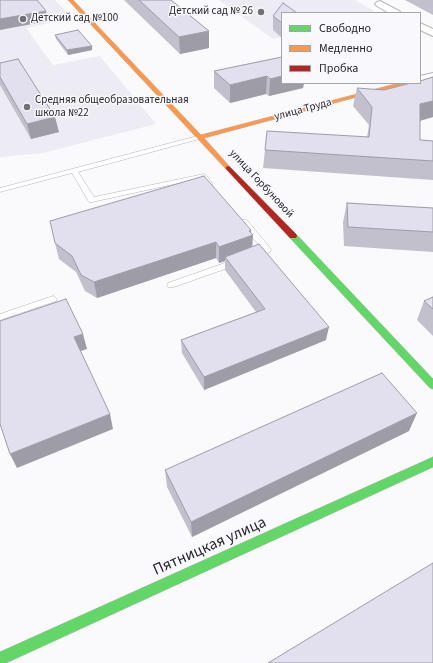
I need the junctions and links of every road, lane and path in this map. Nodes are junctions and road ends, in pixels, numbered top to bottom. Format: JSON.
{"nodes":[{"id":1,"x":70,"y":0,"type":"edge"},
{"id":2,"x":380,"y":4,"type":"dead end"},
{"id":3,"x":394,"y":12,"type":"edge"},
{"id":4,"x":421,"y":26,"type":"edge"},
{"id":5,"x":433,"y":32,"type":"edge"},
{"id":6,"x":433,"y":76,"type":"edge"},
{"id":7,"x":421,"y":79,"type":"edge"},
{"id":8,"x":402,"y":84,"type":"edge"},
{"id":9,"x":201,"y":137,"type":"junction"},
{"id":10,"x":74,"y":171,"type":"junction"},
{"id":11,"x":214,"y":188,"type":"edge"},
{"id":12,"x":0,"y":190,"type":"edge"},
{"id":13,"x":238,"y":216,"type":"edge"},
{"id":14,"x":171,"y":286,"type":"dead end"},
{"id":15,"x":53,"y":300,"type":"dead end"},
{"id":16,"x":0,"y":316,"type":"edge"},
{"id":17,"x":433,"y":385,"type":"edge"},
{"id":18,"x":433,"y":462,"type":"edge"},
{"id":19,"x":0,"y":659,"type":"edge"}],
"edges":[{"from":1,"to":9,"type":"street","name":"улица Горбуновой"},
{"from":2,"to":3,"type":"street"},
{"from":4,"to":5,"type":"street"},
{"from":6,"to":7,"type":"street"},
{"from":8,"to":9,"type":"street","name":"улица Труда"},
{"from":9,"to":10,"type":"lane"},
{"from":9,"to":17,"type":"street","name":"улица Горбуновой"},
{"from":10,"to":11,"type":"lane"},
{"from":10,"to":12,"type":"lane"},
{"from":13,"to":14,"type":"lane"},
{"from":15,"to":16,"type":"lane"},
{"from":18,"to":19,"type":"street","name":"Пятницкая улица"}]}
